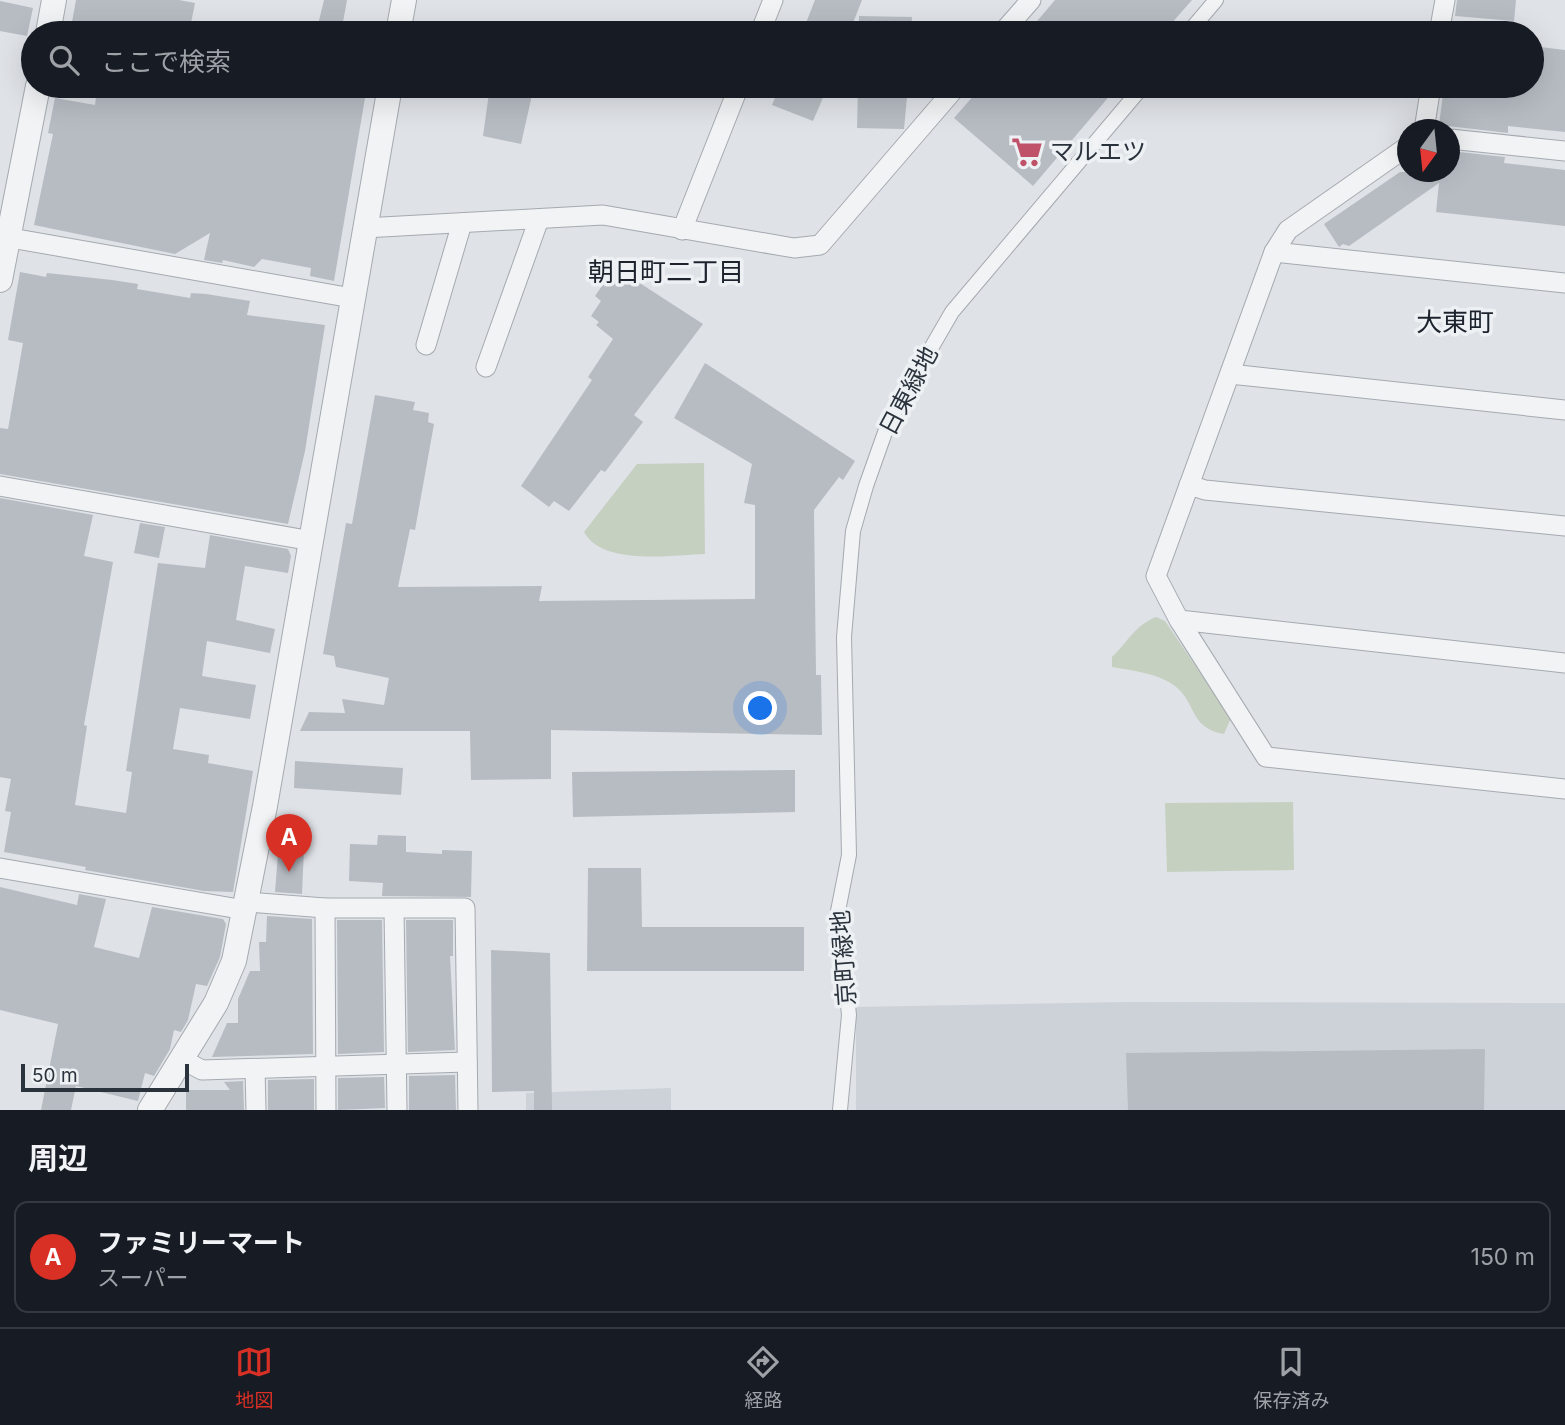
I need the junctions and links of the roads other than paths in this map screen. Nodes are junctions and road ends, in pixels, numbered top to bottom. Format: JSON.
{"nodes":[{"id":1,"x":54,"y":0,"type":"edge"},
{"id":2,"x":404,"y":0,"type":"edge"},
{"id":3,"x":773,"y":0,"type":"edge"},
{"id":4,"x":1031,"y":0,"type":"edge"},
{"id":5,"x":1216,"y":0,"type":"edge"},
{"id":6,"x":1445,"y":0,"type":"edge"},
{"id":7,"x":50,"y":21,"type":"edge"},
{"id":8,"x":400,"y":21,"type":"edge"},
{"id":9,"x":765,"y":21,"type":"edge"},
{"id":10,"x":1013,"y":21,"type":"edge"},
{"id":11,"x":1198,"y":21,"type":"edge"},
{"id":12,"x":1441,"y":21,"type":"edge"},
{"id":13,"x":34,"y":98,"type":"edge"},
{"id":14,"x":388,"y":98,"type":"edge"},
{"id":15,"x":734,"y":98,"type":"edge"},
{"id":16,"x":947,"y":98,"type":"edge"},
{"id":17,"x":1133,"y":98,"type":"edge"},
{"id":18,"x":1429,"y":98,"type":"edge"},
{"id":19,"x":1426,"y":119,"type":"edge"},
{"id":20,"x":1460,"y":140,"type":"edge"},
{"id":21,"x":1565,"y":151,"type":"edge"},
{"id":22,"x":1397,"y":154,"type":"edge"},
{"id":23,"x":540,"y":219,"type":"junction"},
{"id":24,"x":462,"y":223,"type":"junction"},
{"id":25,"x":365,"y":228,"type":"junction"},
{"id":26,"x":682,"y":230,"type":"junction"},
{"id":27,"x":4,"y":237,"type":"edge"},
{"id":28,"x":1274,"y":252,"type":"junction"},
{"id":29,"x":0,"y":280,"type":"edge"},
{"id":30,"x":1565,"y":283,"type":"edge"},
{"id":31,"x":352,"y":298,"type":"junction"},
{"id":32,"x":426,"y":345,"type":"dead end"},
{"id":33,"x":486,"y":367,"type":"dead end"},
{"id":34,"x":1230,"y":374,"type":"junction"},
{"id":35,"x":1565,"y":410,"type":"edge"},
{"id":36,"x":1189,"y":485,"type":"junction"},
{"id":37,"x":0,"y":486,"type":"edge"},
{"id":38,"x":1565,"y":526,"type":"edge"},
{"id":39,"x":312,"y":541,"type":"junction"},
{"id":40,"x":1179,"y":620,"type":"junction"},
{"id":41,"x":1565,"y":663,"type":"edge"},
{"id":42,"x":845,"y":765,"type":"joint"},
{"id":43,"x":1565,"y":789,"type":"edge"},
{"id":44,"x":0,"y":868,"type":"edge"},
{"id":45,"x":246,"y":906,"type":"junction"},
{"id":46,"x":325,"y":908,"type":"junction"},
{"id":47,"x":394,"y":909,"type":"junction"},
{"id":48,"x":183,"y":1060,"type":"junction"},
{"id":49,"x":467,"y":1062,"type":"junction"},
{"id":50,"x":396,"y":1063,"type":"junction"},
{"id":51,"x":325,"y":1067,"type":"junction"},
{"id":52,"x":256,"y":1069,"type":"junction"},
{"id":53,"x":150,"y":1110,"type":"edge"},
{"id":54,"x":257,"y":1110,"type":"edge"},
{"id":55,"x":326,"y":1110,"type":"edge"},
{"id":56,"x":397,"y":1110,"type":"edge"},
{"id":57,"x":468,"y":1110,"type":"edge"},
{"id":58,"x":840,"y":1110,"type":"edge"}],
"edges":[{"from":1,"to":7,"type":"street"},
{"from":2,"to":8,"type":"street"},
{"from":3,"to":9,"type":"street"},
{"from":4,"to":10,"type":"street"},
{"from":5,"to":11,"type":"street"},
{"from":6,"to":12,"type":"street"},
{"from":13,"to":27,"type":"street"},
{"from":14,"to":25,"type":"street"},
{"from":15,"to":26,"type":"street"},
{"from":16,"to":26,"type":"street"},
{"from":17,"to":42,"type":"street","name":"日東緑地"},
{"from":18,"to":19,"type":"street"},
{"from":20,"to":21,"type":"street"},
{"from":22,"to":28,"type":"street"},
{"from":23,"to":24,"type":"street"},
{"from":23,"to":26,"type":"street"},
{"from":23,"to":33,"type":"street"},
{"from":24,"to":25,"type":"street"},
{"from":24,"to":32,"type":"street"},
{"from":25,"to":31,"type":"street"},
{"from":27,"to":29,"type":"street"},
{"from":27,"to":31,"type":"street"},
{"from":28,"to":30,"type":"street"},
{"from":28,"to":34,"type":"street"},
{"from":31,"to":39,"type":"street"},
{"from":34,"to":35,"type":"street"},
{"from":34,"to":36,"type":"street"},
{"from":36,"to":38,"type":"street"},
{"from":36,"to":40,"type":"street"},
{"from":37,"to":39,"type":"street"},
{"from":39,"to":45,"type":"street"},
{"from":40,"to":41,"type":"street"},
{"from":40,"to":43,"type":"street"},
{"from":42,"to":58,"type":"street","name":"京町緑地"},
{"from":44,"to":45,"type":"street"},
{"from":45,"to":46,"type":"street"},
{"from":45,"to":48,"type":"street"},
{"from":46,"to":47,"type":"street"},
{"from":46,"to":51,"type":"street"},
{"from":47,"to":49,"type":"street"},
{"from":47,"to":50,"type":"street"},
{"from":48,"to":52,"type":"street"},
{"from":48,"to":53,"type":"street"},
{"from":49,"to":50,"type":"street"},
{"from":49,"to":57,"type":"street"},
{"from":50,"to":51,"type":"street"},
{"from":50,"to":56,"type":"street"},
{"from":51,"to":52,"type":"street"},
{"from":51,"to":55,"type":"street"},
{"from":52,"to":54,"type":"street"}]}
